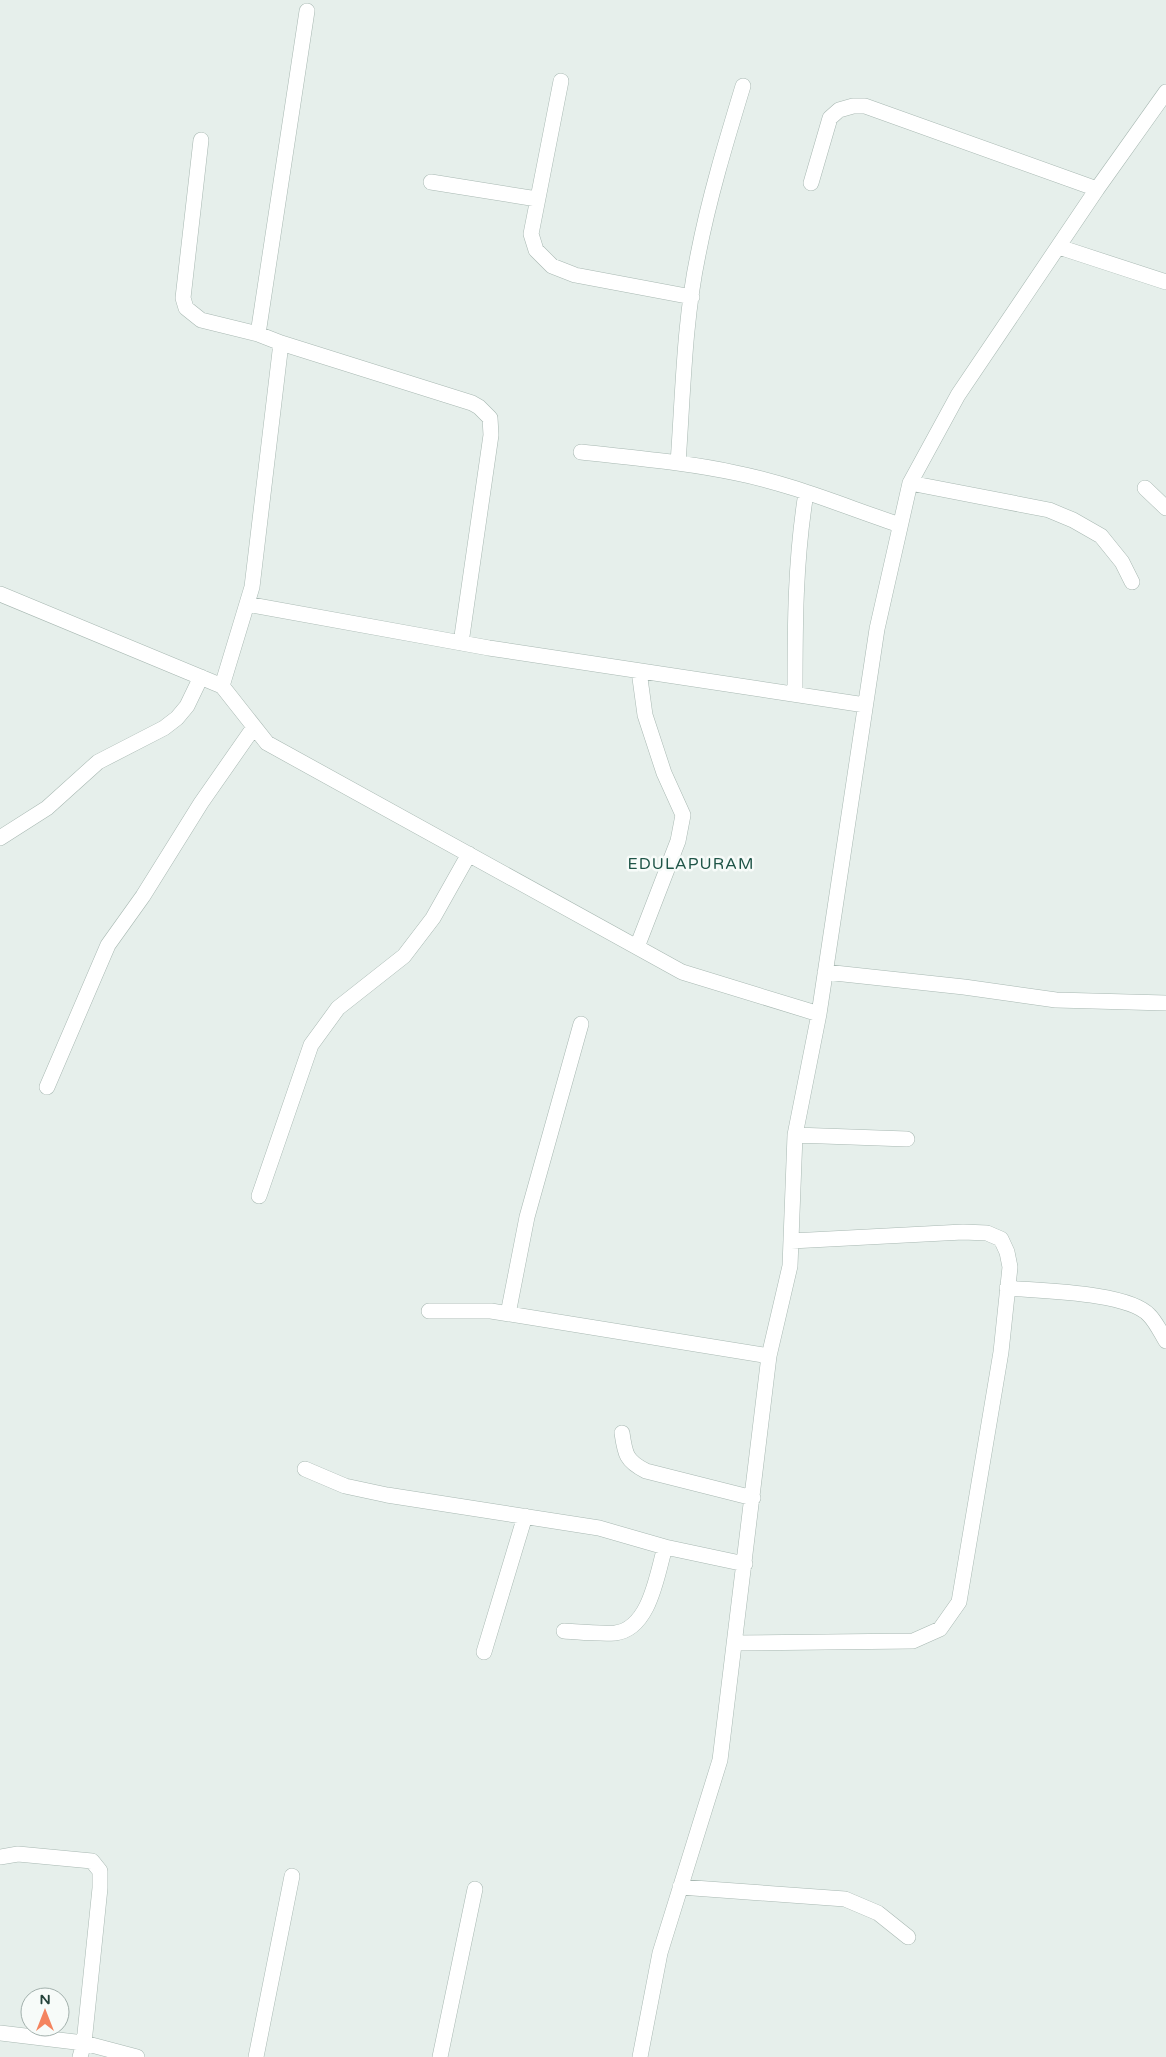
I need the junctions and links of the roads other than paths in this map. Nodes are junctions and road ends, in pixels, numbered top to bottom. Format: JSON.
{"nodes":[{"id":1,"x":307,"y":11,"type":"dead end"},
{"id":2,"x":561,"y":81,"type":"dead end"},
{"id":3,"x":743,"y":86,"type":"dead end"},
{"id":4,"x":1166,"y":92,"type":"edge"},
{"id":5,"x":201,"y":140,"type":"dead end"},
{"id":6,"x":431,"y":182,"type":"dead end"},
{"id":7,"x":811,"y":183,"type":"dead end"},
{"id":8,"x":1097,"y":189,"type":"junction"},
{"id":9,"x":537,"y":199,"type":"junction"},
{"id":10,"x":1059,"y":246,"type":"junction"},
{"id":11,"x":1166,"y":282,"type":"edge"},
{"id":12,"x":692,"y":297,"type":"junction"},
{"id":13,"x":258,"y":334,"type":"junction"},
{"id":14,"x":280,"y":343,"type":"junction"},
{"id":15,"x":581,"y":452,"type":"dead end"},
{"id":16,"x":678,"y":463,"type":"junction"},
{"id":17,"x":910,"y":483,"type":"junction"},
{"id":18,"x":1145,"y":488,"type":"dead end"},
{"id":19,"x":806,"y":493,"type":"junction"},
{"id":20,"x":1166,"y":508,"type":"edge"},
{"id":21,"x":900,"y":525,"type":"junction"},
{"id":22,"x":1132,"y":582,"type":"dead end"},
{"id":23,"x":0,"y":594,"type":"edge"},
{"id":24,"x":247,"y":604,"type":"junction"},
{"id":25,"x":462,"y":643,"type":"junction"},
{"id":26,"x":639,"y":671,"type":"junction"},
{"id":27,"x":201,"y":677,"type":"junction"},
{"id":28,"x":222,"y":686,"type":"junction"},
{"id":29,"x":795,"y":694,"type":"junction"},
{"id":30,"x":865,"y":705,"type":"junction"},
{"id":31,"x":254,"y":726,"type":"junction"},
{"id":32,"x":0,"y":838,"type":"edge"},
{"id":33,"x":469,"y":854,"type":"junction"},
{"id":34,"x":637,"y":947,"type":"junction"},
{"id":35,"x":825,"y":972,"type":"junction"},
{"id":36,"x":1166,"y":1003,"type":"edge"},
{"id":37,"x":819,"y":1014,"type":"junction"},
{"id":38,"x":581,"y":1024,"type":"dead end"},
{"id":39,"x":47,"y":1087,"type":"dead end"},
{"id":40,"x":795,"y":1135,"type":"junction"},
{"id":41,"x":908,"y":1139,"type":"dead end"},
{"id":42,"x":259,"y":1196,"type":"dead end"},
{"id":43,"x":791,"y":1241,"type":"junction"},
{"id":44,"x":1007,"y":1288,"type":"junction"},
{"id":45,"x":429,"y":1311,"type":"dead end"},
{"id":46,"x":508,"y":1314,"type":"junction"},
{"id":47,"x":1166,"y":1341,"type":"edge"},
{"id":48,"x":769,"y":1356,"type":"junction"},
{"id":49,"x":622,"y":1433,"type":"dead end"},
{"id":50,"x":305,"y":1468,"type":"dead end"},
{"id":51,"x":753,"y":1498,"type":"junction"},
{"id":52,"x":526,"y":1516,"type":"junction"},
{"id":53,"x":665,"y":1547,"type":"junction"},
{"id":54,"x":745,"y":1564,"type":"junction"},
{"id":55,"x":564,"y":1631,"type":"dead end"},
{"id":56,"x":735,"y":1643,"type":"junction"},
{"id":57,"x":484,"y":1652,"type":"dead end"},
{"id":58,"x":0,"y":1857,"type":"edge"},
{"id":59,"x":292,"y":1876,"type":"dead end"},
{"id":60,"x":680,"y":1887,"type":"junction"},
{"id":61,"x":476,"y":1889,"type":"dead end"},
{"id":62,"x":908,"y":1937,"type":"dead end"},
{"id":63,"x":0,"y":2033,"type":"edge"},
{"id":64,"x":82,"y":2050,"type":"edge"},
{"id":65,"x":137,"y":2057,"type":"edge"},
{"id":66,"x":256,"y":2057,"type":"edge"},
{"id":67,"x":440,"y":2057,"type":"edge"},
{"id":68,"x":640,"y":2057,"type":"edge"}],
"edges":[{"from":1,"to":13,"type":"street"},
{"from":2,"to":9,"type":"street"},
{"from":3,"to":12,"type":"street"},
{"from":4,"to":8,"type":"street"},
{"from":5,"to":13,"type":"street"},
{"from":6,"to":9,"type":"street"},
{"from":7,"to":8,"type":"street"},
{"from":8,"to":10,"type":"street"},
{"from":9,"to":12,"type":"street"},
{"from":10,"to":11,"type":"street"},
{"from":10,"to":17,"type":"street"},
{"from":12,"to":16,"type":"street"},
{"from":13,"to":14,"type":"street"},
{"from":14,"to":24,"type":"street"},
{"from":14,"to":25,"type":"street"},
{"from":15,"to":16,"type":"street"},
{"from":16,"to":19,"type":"street"},
{"from":17,"to":21,"type":"street"},
{"from":17,"to":22,"type":"street"},
{"from":18,"to":20,"type":"street"},
{"from":19,"to":21,"type":"street"},
{"from":19,"to":29,"type":"street"},
{"from":21,"to":30,"type":"street"},
{"from":23,"to":27,"type":"street"},
{"from":24,"to":25,"type":"street"},
{"from":24,"to":28,"type":"street"},
{"from":25,"to":26,"type":"street"},
{"from":26,"to":29,"type":"street"},
{"from":26,"to":34,"type":"street"},
{"from":27,"to":28,"type":"street"},
{"from":27,"to":32,"type":"street"},
{"from":28,"to":31,"type":"street"},
{"from":29,"to":30,"type":"street"},
{"from":30,"to":35,"type":"street"},
{"from":31,"to":33,"type":"street"},
{"from":31,"to":39,"type":"street"},
{"from":33,"to":34,"type":"street"},
{"from":33,"to":42,"type":"street"},
{"from":34,"to":37,"type":"street"},
{"from":35,"to":36,"type":"street"},
{"from":35,"to":37,"type":"street"},
{"from":37,"to":40,"type":"street"},
{"from":38,"to":46,"type":"street"},
{"from":40,"to":41,"type":"street"},
{"from":40,"to":43,"type":"street"},
{"from":43,"to":44,"type":"street"},
{"from":43,"to":48,"type":"street"},
{"from":44,"to":47,"type":"street"},
{"from":44,"to":56,"type":"street"},
{"from":45,"to":46,"type":"street"},
{"from":46,"to":48,"type":"street"},
{"from":48,"to":51,"type":"street"},
{"from":49,"to":51,"type":"street"},
{"from":50,"to":52,"type":"street"},
{"from":51,"to":54,"type":"street"},
{"from":52,"to":53,"type":"street"},
{"from":52,"to":57,"type":"street"},
{"from":53,"to":54,"type":"street"},
{"from":53,"to":55,"type":"street"},
{"from":54,"to":56,"type":"street"},
{"from":56,"to":60,"type":"street"},
{"from":58,"to":64,"type":"street"},
{"from":59,"to":66,"type":"street"},
{"from":60,"to":62,"type":"street"},
{"from":60,"to":68,"type":"street"},
{"from":61,"to":67,"type":"street"},
{"from":63,"to":64,"type":"street"},
{"from":64,"to":65,"type":"street"}]}
